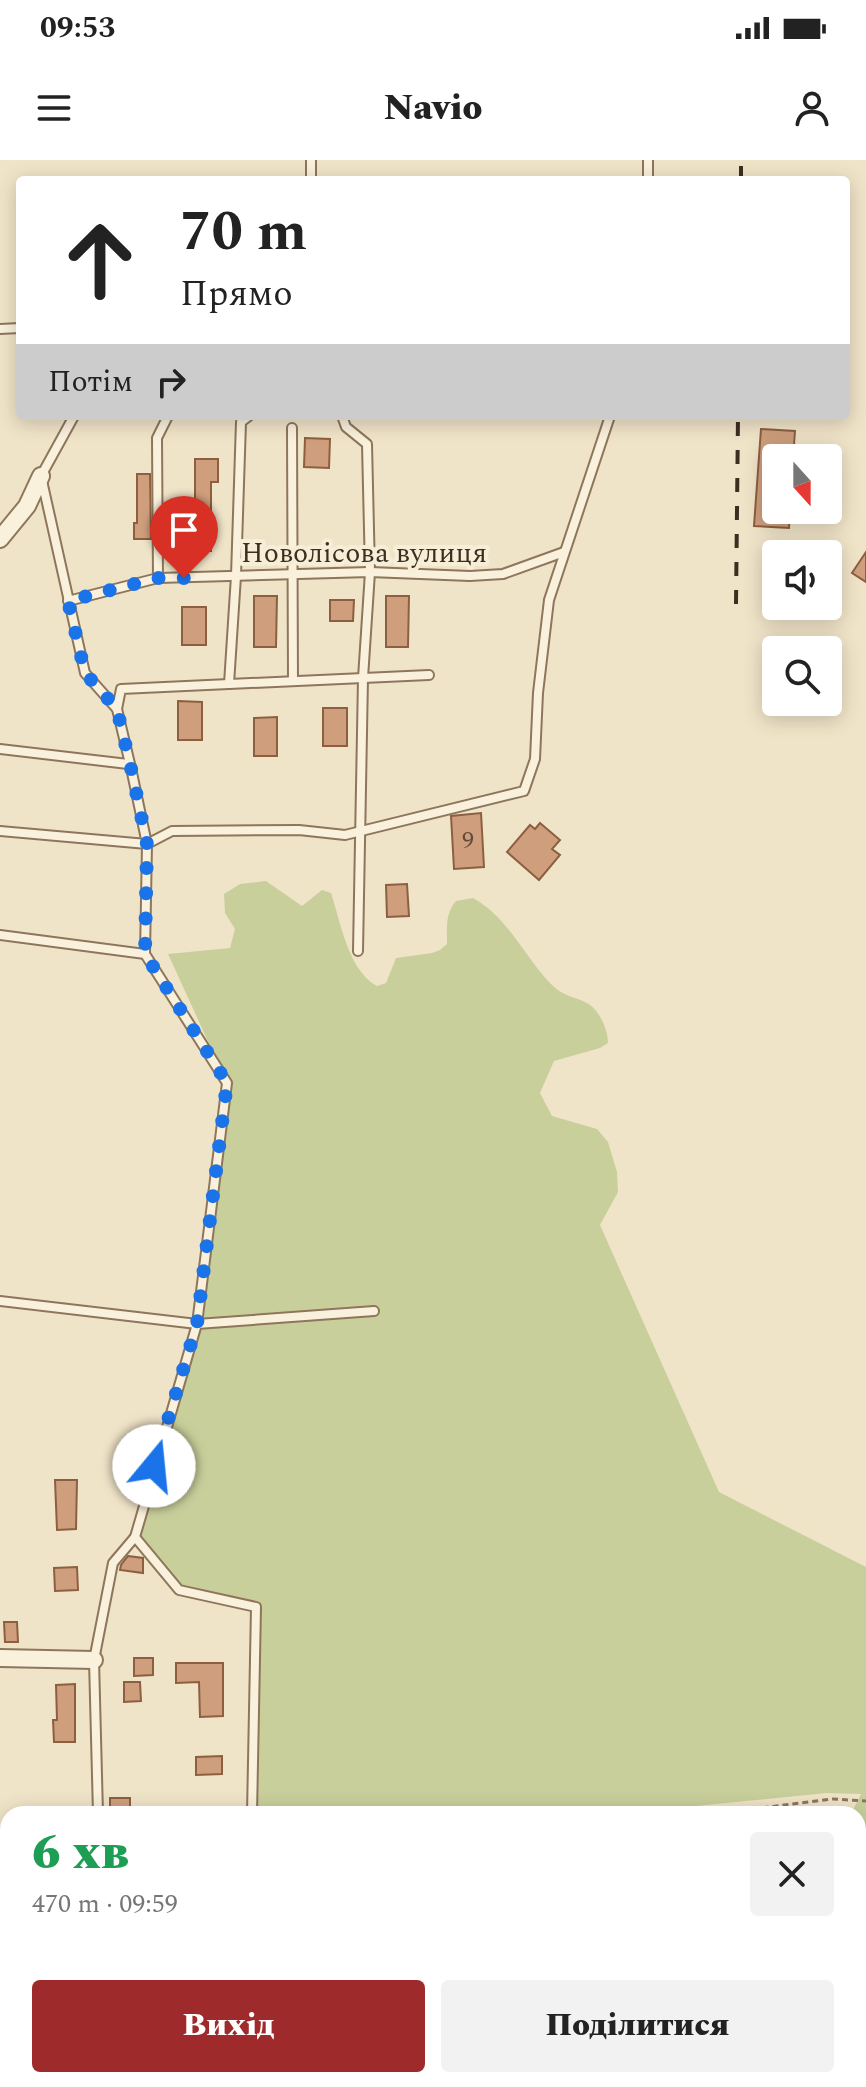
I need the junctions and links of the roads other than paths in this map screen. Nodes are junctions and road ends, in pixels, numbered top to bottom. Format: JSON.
{"nodes":[{"id":1,"x":72,"y":420,"type":"edge"},
{"id":2,"x":166,"y":420,"type":"edge"},
{"id":3,"x":244,"y":420,"type":"edge"},
{"id":4,"x":343,"y":420,"type":"edge"},
{"id":5,"x":609,"y":420,"type":"edge"},
{"id":6,"x":292,"y":428,"type":"dead end"},
{"id":7,"x":41,"y":476,"type":"junction"},
{"id":8,"x":0,"y":539,"type":"edge"},
{"id":9,"x":564,"y":552,"type":"junction"},
{"id":10,"x":370,"y":572,"type":"junction"},
{"id":11,"x":293,"y":574,"type":"junction"},
{"id":12,"x":236,"y":576,"type":"junction"},
{"id":13,"x":158,"y":578,"type":"junction"},
{"id":14,"x":68,"y":601,"type":"junction"},
{"id":15,"x":429,"y":675,"type":"dead end"},
{"id":16,"x":363,"y":678,"type":"junction"},
{"id":17,"x":293,"y":681,"type":"junction"},
{"id":18,"x":229,"y":684,"type":"junction"},
{"id":19,"x":117,"y":709,"type":"junction"},
{"id":20,"x":0,"y":749,"type":"edge"},
{"id":21,"x":128,"y":764,"type":"junction"},
{"id":22,"x":0,"y":831,"type":"edge"},
{"id":23,"x":147,"y":844,"type":"junction"},
{"id":24,"x":0,"y":935,"type":"edge"},
{"id":25,"x":358,"y":951,"type":"dead end"},
{"id":26,"x":145,"y":954,"type":"junction"},
{"id":27,"x":0,"y":1301,"type":"edge"},
{"id":28,"x":374,"y":1311,"type":"dead end"},
{"id":29,"x":197,"y":1324,"type":"junction"},
{"id":30,"x":135,"y":1537,"type":"junction"},
{"id":31,"x":0,"y":1658,"type":"edge"},
{"id":32,"x":94,"y":1660,"type":"junction"},
{"id":33,"x":98,"y":1806,"type":"edge"},
{"id":34,"x":252,"y":1806,"type":"edge"}],
"edges":[{"from":1,"to":7,"type":"lane"},
{"from":2,"to":13,"type":"lane"},
{"from":3,"to":12,"type":"lane"},
{"from":4,"to":10,"type":"lane"},
{"from":5,"to":9,"type":"lane"},
{"from":6,"to":11,"type":"lane"},
{"from":7,"to":8,"type":"street"},
{"from":7,"to":14,"type":"lane"},
{"from":9,"to":10,"type":"lane","name":"Новолісова вулиця"},
{"from":9,"to":23,"type":"lane"},
{"from":10,"to":11,"type":"lane","name":"Новолісова вулиця"},
{"from":10,"to":16,"type":"lane"},
{"from":11,"to":12,"type":"lane","name":"Новолісова вулиця"},
{"from":11,"to":17,"type":"lane"},
{"from":12,"to":13,"type":"lane","name":"Новолісова вулиця"},
{"from":12,"to":18,"type":"lane"},
{"from":13,"to":14,"type":"lane","name":"Новолісова вулиця"},
{"from":14,"to":19,"type":"lane"},
{"from":15,"to":16,"type":"lane"},
{"from":16,"to":17,"type":"lane"},
{"from":16,"to":25,"type":"lane"},
{"from":17,"to":18,"type":"lane"},
{"from":18,"to":19,"type":"lane"},
{"from":19,"to":21,"type":"lane"},
{"from":20,"to":21,"type":"lane"},
{"from":21,"to":23,"type":"lane"},
{"from":22,"to":23,"type":"lane"},
{"from":23,"to":26,"type":"lane"},
{"from":24,"to":26,"type":"lane"},
{"from":26,"to":29,"type":"lane"},
{"from":27,"to":29,"type":"lane"},
{"from":28,"to":29,"type":"lane"},
{"from":29,"to":30,"type":"lane"},
{"from":30,"to":32,"type":"lane"},
{"from":30,"to":34,"type":"lane"},
{"from":31,"to":32,"type":"street"},
{"from":32,"to":33,"type":"lane"}]}
